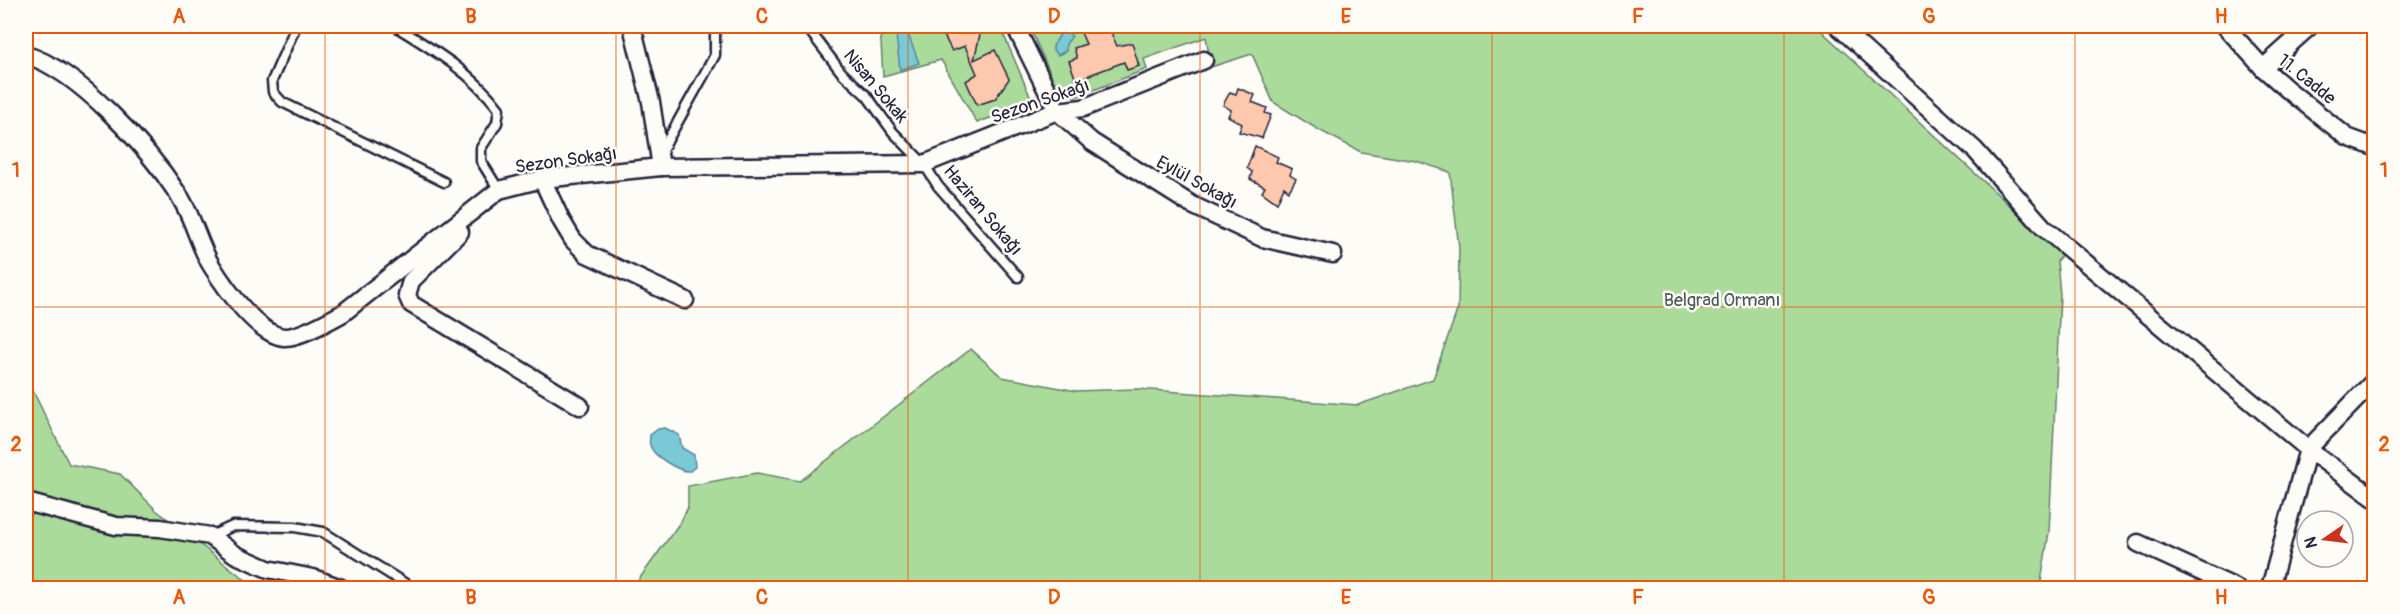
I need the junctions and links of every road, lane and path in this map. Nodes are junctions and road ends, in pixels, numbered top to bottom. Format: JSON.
{"nodes":[{"id":1,"x":296,"y":26,"type":"edge"},
{"id":2,"x":395,"y":26,"type":"edge"},
{"id":3,"x":632,"y":26,"type":"edge"},
{"id":4,"x":715,"y":26,"type":"edge"},
{"id":5,"x":806,"y":26,"type":"edge"},
{"id":6,"x":1015,"y":26,"type":"edge"},
{"id":7,"x":1839,"y":26,"type":"edge"},
{"id":8,"x":2225,"y":26,"type":"edge"},
{"id":9,"x":2310,"y":26,"type":"edge"},
{"id":10,"x":26,"y":55,"type":"edge"},
{"id":11,"x":1204,"y":60,"type":"dead end"},
{"id":12,"x":2263,"y":69,"type":"junction"},
{"id":13,"x":1057,"y":111,"type":"junction"},
{"id":14,"x":2374,"y":147,"type":"edge"},
{"id":15,"x":660,"y":161,"type":"junction"},
{"id":16,"x":924,"y":164,"type":"junction"},
{"id":17,"x":444,"y":182,"type":"dead end"},
{"id":18,"x":544,"y":182,"type":"junction"},
{"id":19,"x":499,"y":190,"type":"junction"},
{"id":20,"x":1333,"y":254,"type":"dead end"},
{"id":21,"x":1018,"y":277,"type":"dead end"},
{"id":22,"x":686,"y":300,"type":"dead end"},
{"id":23,"x":2374,"y":381,"type":"edge"},
{"id":24,"x":580,"y":406,"type":"dead end"},
{"id":25,"x":2308,"y":449,"type":"junction"},
{"id":26,"x":2374,"y":498,"type":"edge"},
{"id":27,"x":26,"y":502,"type":"edge"},
{"id":28,"x":210,"y":536,"type":"junction"},
{"id":29,"x":2138,"y":543,"type":"dead end"},
{"id":30,"x":341,"y":588,"type":"edge"},
{"id":31,"x":412,"y":588,"type":"edge"},
{"id":32,"x":2236,"y":588,"type":"edge"},
{"id":33,"x":2270,"y":588,"type":"edge"}],
"edges":[{"from":1,"to":17,"type":"lane"},
{"from":2,"to":19,"type":"lane"},
{"from":3,"to":15,"type":"street"},
{"from":4,"to":15,"type":"lane"},
{"from":5,"to":16,"type":"lane","name":"Nisan Sokak"},
{"from":6,"to":13,"type":"street"},
{"from":7,"to":25,"type":"street"},
{"from":8,"to":12,"type":"street","name":"11. Cadde"},
{"from":9,"to":12,"type":"street"},
{"from":10,"to":19,"type":"street","name":"Sezon Sokağı"},
{"from":11,"to":13,"type":"street","name":"Sezon Sokağı"},
{"from":12,"to":14,"type":"street","name":"11. Cadde"},
{"from":13,"to":16,"type":"street","name":"Sezon Sokağı"},
{"from":13,"to":20,"type":"street","name":"Eylül Sokağı"},
{"from":15,"to":16,"type":"street","name":"Sezon Sokağı"},
{"from":15,"to":18,"type":"street","name":"Sezon Sokağı"},
{"from":16,"to":21,"type":"lane","name":"Haziran Sokağı"},
{"from":18,"to":19,"type":"street","name":"Sezon Sokağı"},
{"from":18,"to":22,"type":"street"},
{"from":18,"to":24,"type":"street"},
{"from":23,"to":25,"type":"street"},
{"from":25,"to":26,"type":"street"},
{"from":25,"to":33,"type":"street"},
{"from":27,"to":28,"type":"street"},
{"from":28,"to":30,"type":"street"},
{"from":28,"to":31,"type":"lane"},
{"from":29,"to":32,"type":"street"}]}
